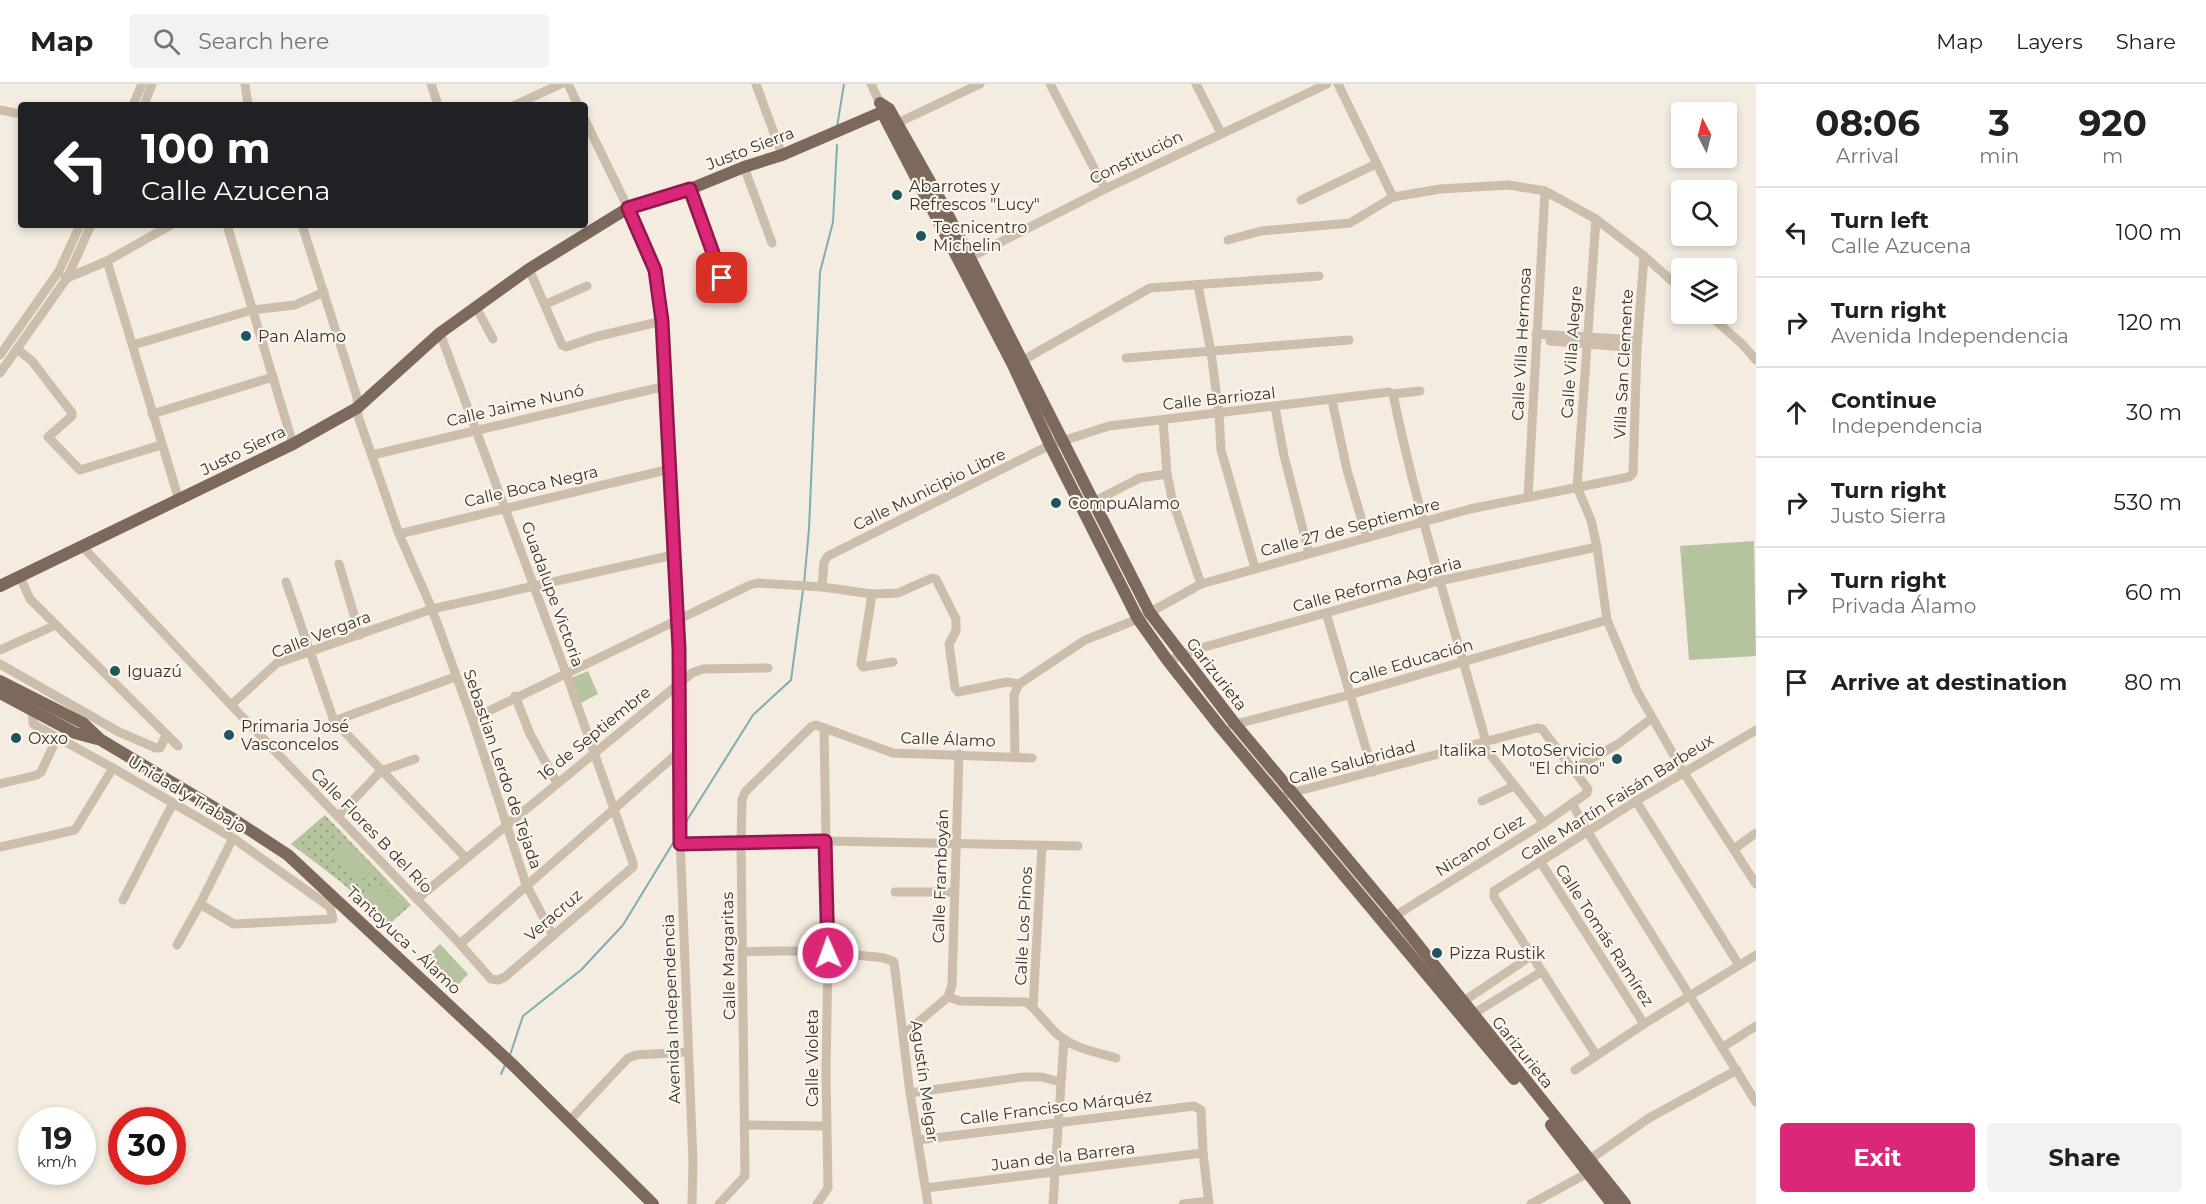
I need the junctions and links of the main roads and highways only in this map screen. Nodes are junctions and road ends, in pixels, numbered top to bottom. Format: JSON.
{"nodes":[{"id":1,"x":884,"y":108,"type":"joint"},
{"id":2,"x":1018,"y":363,"type":"junction"},
{"id":3,"x":0,"y":586,"type":"edge"},
{"id":4,"x":1144,"y":616,"type":"junction"},
{"id":5,"x":0,"y":681,"type":"edge"},
{"id":6,"x":0,"y":693,"type":"edge"},
{"id":7,"x":34,"y":705,"type":"junction"},
{"id":8,"x":1458,"y":1005,"type":"junction"},
{"id":9,"x":1588,"y":1166,"type":"junction"},
{"id":10,"x":653,"y":1204,"type":"edge"},
{"id":11,"x":1612,"y":1204,"type":"edge"},
{"id":12,"x":1625,"y":1204,"type":"edge"}],
"edges":[{"from":1,"to":2,"type":"main road","name":"Garizurieta"},
{"from":1,"to":3,"type":"main road","name":"Justo Sierra"},
{"from":2,"to":4,"type":"main road","name":"Garizurieta"},
{"from":2,"to":4,"type":"main road","name":"Garizurieta"},
{"from":4,"to":8,"type":"main road","name":"Garizurieta"},
{"from":4,"to":8,"type":"main road","name":"Garizurieta"},
{"from":5,"to":7,"type":"main road"},
{"from":6,"to":7,"type":"main road"},
{"from":7,"to":10,"type":"main road","name":"Tantoyuca - Álamo"},
{"from":8,"to":9,"type":"main road","name":"Garizurieta"},
{"from":9,"to":11,"type":"main road","name":"Garizurieta"},
{"from":9,"to":12,"type":"main road","name":"Garizurieta"}]}
